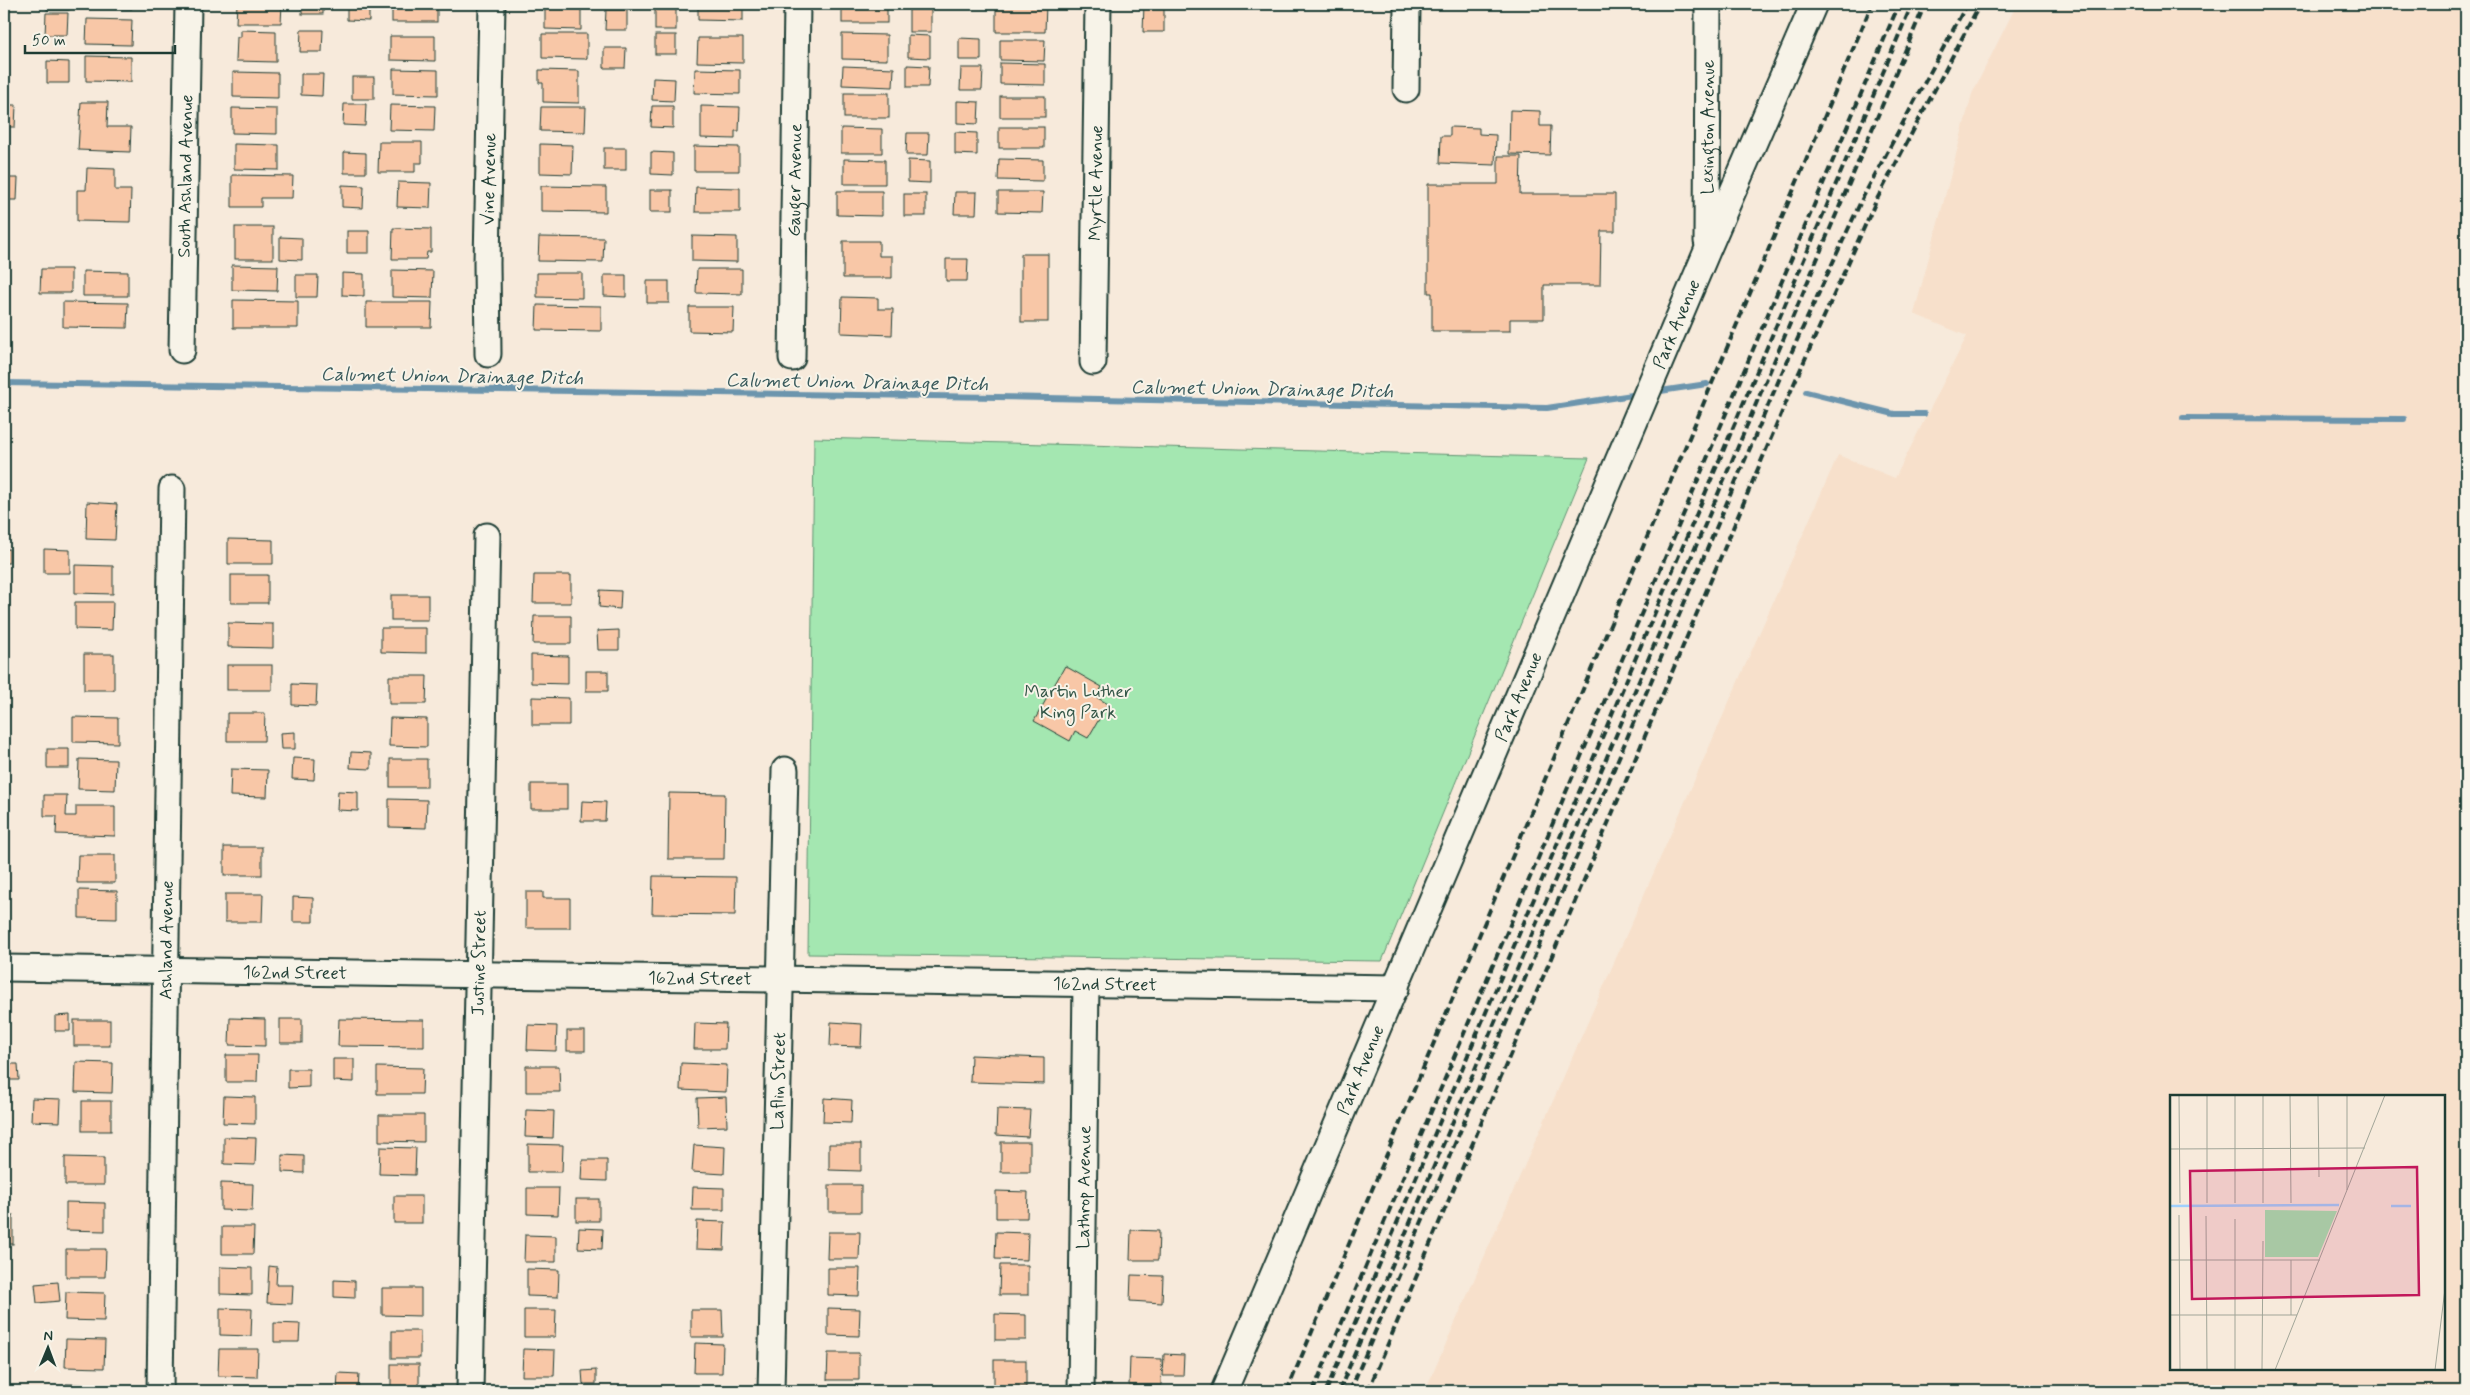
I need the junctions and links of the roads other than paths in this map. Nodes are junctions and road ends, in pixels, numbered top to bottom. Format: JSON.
{"nodes":[{"id":1,"x":188,"y":4,"type":"edge"},
{"id":2,"x":492,"y":4,"type":"edge"},
{"id":3,"x":797,"y":4,"type":"edge"},
{"id":4,"x":1098,"y":4,"type":"edge"},
{"id":5,"x":1407,"y":4,"type":"edge"},
{"id":6,"x":1708,"y":4,"type":"edge"},
{"id":7,"x":1814,"y":4,"type":"edge"},
{"id":8,"x":1406,"y":90,"type":"dead end"},
{"id":9,"x":1707,"y":251,"type":"junction"},
{"id":10,"x":182,"y":350,"type":"dead end"},
{"id":11,"x":488,"y":354,"type":"dead end"},
{"id":12,"x":792,"y":358,"type":"dead end"},
{"id":13,"x":1093,"y":362,"type":"dead end"},
{"id":14,"x":172,"y":489,"type":"dead end"},
{"id":15,"x":487,"y":536,"type":"dead end"},
{"id":16,"x":785,"y":770,"type":"dead end"},
{"id":17,"x":4,"y":968,"type":"edge"},
{"id":18,"x":166,"y":971,"type":"junction"},
{"id":19,"x":478,"y":975,"type":"junction"},
{"id":20,"x":780,"y":979,"type":"junction"},
{"id":21,"x":1086,"y":983,"type":"junction"},
{"id":22,"x":1396,"y":988,"type":"junction"},
{"id":23,"x":160,"y":1391,"type":"edge"},
{"id":24,"x":470,"y":1391,"type":"edge"},
{"id":25,"x":771,"y":1391,"type":"edge"},
{"id":26,"x":1081,"y":1391,"type":"edge"},
{"id":27,"x":1224,"y":1391,"type":"edge"}],
"edges":[{"from":1,"to":10,"type":"street","name":"South Ashland Avenue"},
{"from":2,"to":11,"type":"street","name":"Vine Avenue"},
{"from":3,"to":12,"type":"street","name":"Gauger Avenue"},
{"from":4,"to":13,"type":"street","name":"Myrtle Avenue"},
{"from":5,"to":8,"type":"street"},
{"from":6,"to":9,"type":"street","name":"Lexington Avenue"},
{"from":7,"to":9,"type":"street","name":"Park Avenue"},
{"from":9,"to":22,"type":"street","name":"Park Avenue"},
{"from":14,"to":18,"type":"street","name":"Ashland Avenue"},
{"from":15,"to":19,"type":"street","name":"Justine Street"},
{"from":16,"to":20,"type":"street","name":"Laflin Street"},
{"from":17,"to":18,"type":"street","name":"162nd Street"},
{"from":18,"to":19,"type":"street","name":"162nd Street"},
{"from":18,"to":23,"type":"street","name":"Ashland Avenue"},
{"from":19,"to":20,"type":"street","name":"162nd Street"},
{"from":19,"to":24,"type":"street","name":"Justine Street"},
{"from":20,"to":21,"type":"street","name":"162nd Street"},
{"from":20,"to":25,"type":"street","name":"Laflin Street"},
{"from":21,"to":22,"type":"street","name":"162nd Street"},
{"from":21,"to":26,"type":"street","name":"Lathrop Avenue"},
{"from":22,"to":27,"type":"street","name":"Park Avenue"}]}
